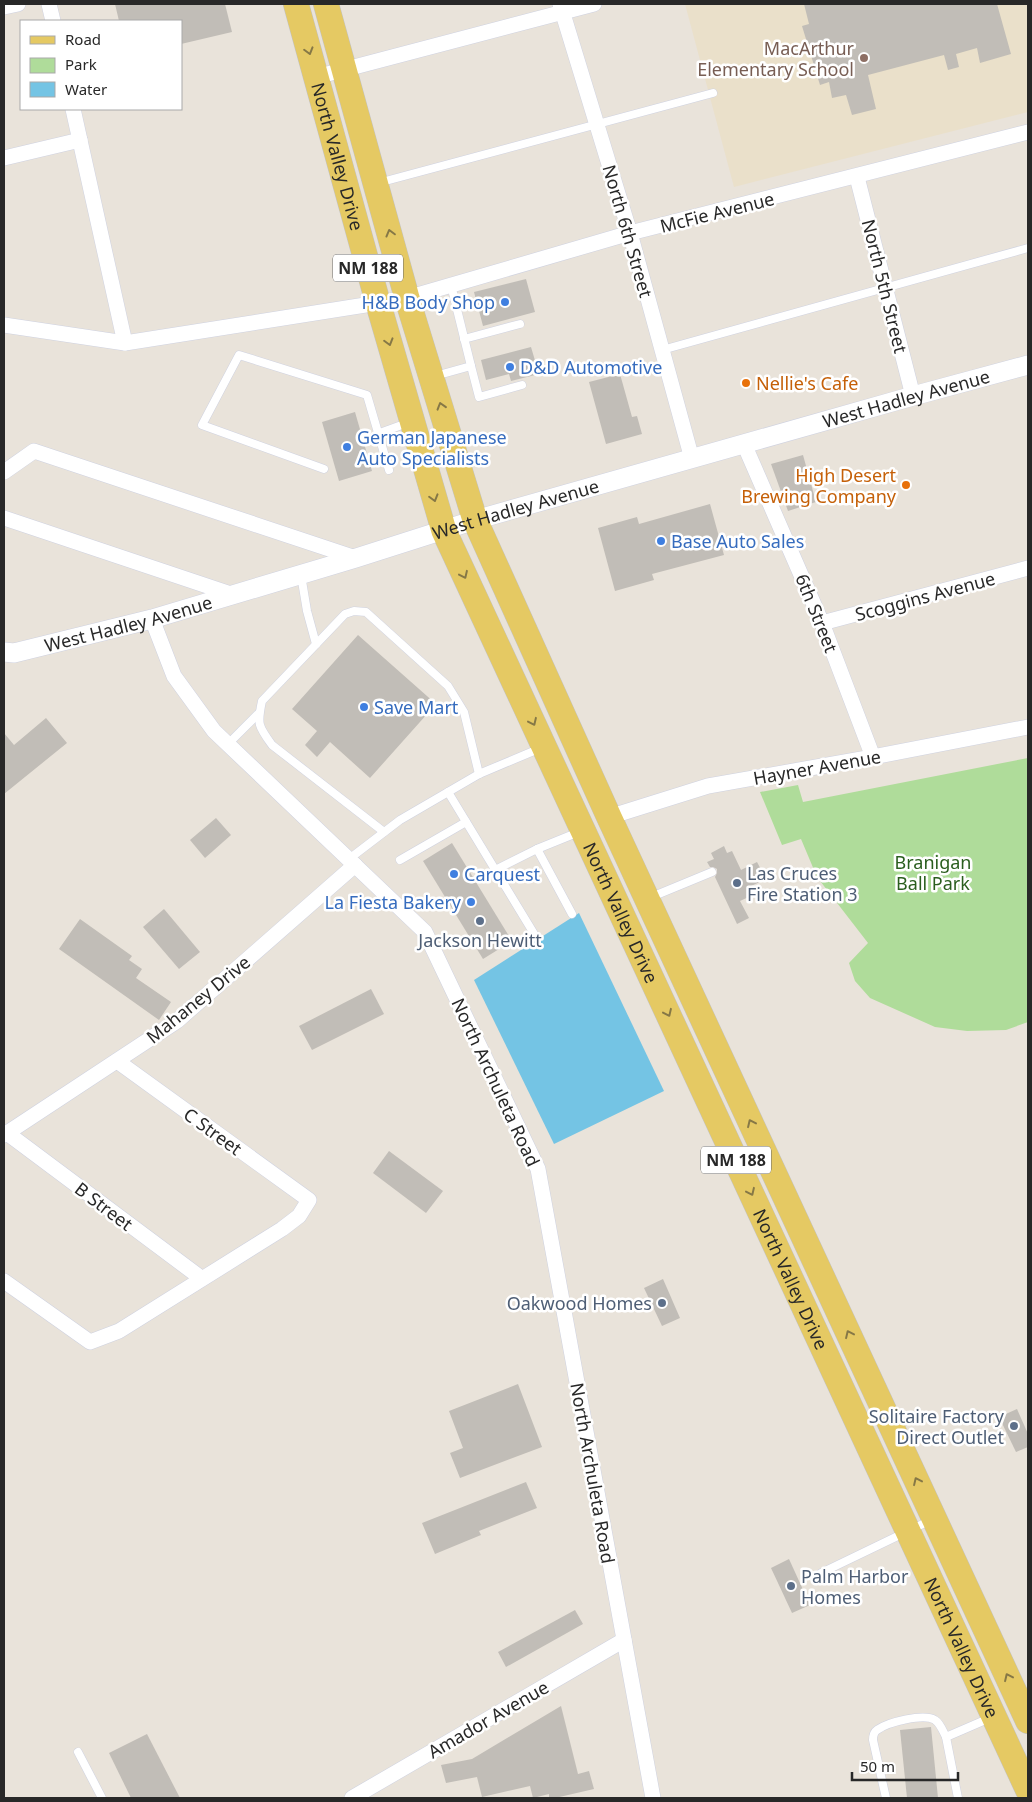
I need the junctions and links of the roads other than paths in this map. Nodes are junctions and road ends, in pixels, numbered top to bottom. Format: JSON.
{"nodes":[{"id":1,"x":18,"y":4,"type":"edge"},
{"id":2,"x":49,"y":4,"type":"edge"},
{"id":3,"x":296,"y":4,"type":"edge"},
{"id":4,"x":326,"y":4,"type":"edge"},
{"id":5,"x":594,"y":4,"type":"edge"},
{"id":6,"x":4,"y":7,"type":"edge"},
{"id":7,"x":561,"y":8,"type":"edge"},
{"id":8,"x":53,"y":20,"type":"edge"},
{"id":9,"x":344,"y":69,"type":"junction"},
{"id":10,"x":316,"y":76,"type":"junction"},
{"id":11,"x":712,"y":93,"type":"dead end"},
{"id":12,"x":73,"y":110,"type":"edge"},
{"id":13,"x":597,"y":124,"type":"junction"},
{"id":14,"x":1028,"y":132,"type":"edge"},
{"id":15,"x":80,"y":140,"type":"junction"},
{"id":16,"x":4,"y":158,"type":"edge"},
{"id":17,"x":857,"y":176,"type":"junction"},
{"id":18,"x":376,"y":183,"type":"junction"},
{"id":19,"x":630,"y":233,"type":"junction"},
{"id":20,"x":1028,"y":248,"type":"edge"},
{"id":21,"x":451,"y":285,"type":"junction"},
{"id":22,"x":886,"y":289,"type":"junction"},
{"id":23,"x":407,"y":298,"type":"junction"},
{"id":24,"x":378,"y":303,"type":"junction"},
{"id":25,"x":520,"y":324,"type":"dead end"},
{"id":26,"x":4,"y":325,"type":"edge"},
{"id":27,"x":464,"y":339,"type":"junction"},
{"id":28,"x":125,"y":343,"type":"junction"},
{"id":29,"x":662,"y":350,"type":"junction"},
{"id":30,"x":1028,"y":365,"type":"edge"},
{"id":31,"x":470,"y":366,"type":"junction"},
{"id":32,"x":432,"y":377,"type":"junction"},
{"id":33,"x":522,"y":385,"type":"dead end"},
{"id":34,"x":913,"y":396,"type":"junction"},
{"id":35,"x":412,"y":421,"type":"junction"},
{"id":36,"x":377,"y":434,"type":"junction"},
{"id":37,"x":744,"y":444,"type":"junction"},
{"id":38,"x":692,"y":459,"type":"junction"},
{"id":39,"x":324,"y":469,"type":"dead end"},
{"id":40,"x":389,"y":470,"type":"dead end"},
{"id":41,"x":4,"y":472,"type":"edge"},
{"id":42,"x":4,"y":518,"type":"edge"},
{"id":43,"x":475,"y":520,"type":"junction"},
{"id":44,"x":444,"y":531,"type":"junction"},
{"id":45,"x":356,"y":558,"type":"junction"},
{"id":46,"x":1028,"y":568,"type":"edge"},
{"id":47,"x":301,"y":575,"type":"junction"},
{"id":48,"x":234,"y":595,"type":"junction"},
{"id":49,"x":152,"y":619,"type":"junction"},
{"id":50,"x":822,"y":623,"type":"junction"},
{"id":51,"x":316,"y":644,"type":"junction"},
{"id":52,"x":4,"y":652,"type":"edge"},
{"id":53,"x":259,"y":713,"type":"junction"},
{"id":54,"x":1028,"y":727,"type":"edge"},
{"id":55,"x":228,"y":744,"type":"junction"},
{"id":56,"x":544,"y":747,"type":"junction"},
{"id":57,"x":873,"y":757,"type":"junction"},
{"id":58,"x":479,"y":774,"type":"junction"},
{"id":59,"x":448,"y":792,"type":"junction"},
{"id":60,"x":609,"y":817,"type":"junction"},
{"id":61,"x":466,"y":822,"type":"junction"},
{"id":62,"x":583,"y":830,"type":"junction"},
{"id":63,"x":384,"y":832,"type":"junction"},
{"id":64,"x":537,"y":849,"type":"junction"},
{"id":65,"x":400,"y":860,"type":"dead end"},
{"id":66,"x":352,"y":862,"type":"junction"},
{"id":67,"x":495,"y":870,"type":"junction"},
{"id":68,"x":712,"y":872,"type":"dead end"},
{"id":69,"x":647,"y":899,"type":"junction"},
{"id":70,"x":572,"y":914,"type":"dead end"},
{"id":71,"x":536,"y":937,"type":"dead end"},
{"id":72,"x":117,"y":1062,"type":"junction"},
{"id":73,"x":5,"y":1134,"type":"edge"},
{"id":74,"x":201,"y":1278,"type":"junction"},
{"id":75,"x":4,"y":1282,"type":"edge"},
{"id":76,"x":935,"y":1518,"type":"junction"},
{"id":77,"x":908,"y":1531,"type":"junction"},
{"id":78,"x":821,"y":1573,"type":"dead end"},
{"id":79,"x":624,"y":1640,"type":"junction"},
{"id":80,"x":994,"y":1716,"type":"junction"},
{"id":81,"x":1028,"y":1721,"type":"edge"},
{"id":82,"x":946,"y":1737,"type":"junction"},
{"id":83,"x":78,"y":1752,"type":"dead end"},
{"id":84,"x":1028,"y":1790,"type":"edge"},
{"id":85,"x":102,"y":1798,"type":"edge"},
{"id":86,"x":352,"y":1798,"type":"edge"},
{"id":87,"x":653,"y":1798,"type":"edge"},
{"id":88,"x":886,"y":1798,"type":"edge"},
{"id":89,"x":958,"y":1798,"type":"edge"}],
"edges":[{"from":1,"to":6,"type":"street"},
{"from":2,"to":8,"type":"street"},
{"from":3,"to":10,"type":"main road","name":"North Valley Drive","number":"NM 188","one_way":true},
{"from":4,"to":9,"type":"main road","name":"North Valley Drive","number":"NM 188"},
{"from":5,"to":7,"type":"street"},
{"from":7,"to":9,"type":"street"},
{"from":7,"to":13,"type":"street","name":"North 6th Street"},
{"from":9,"to":10,"type":"street"},
{"from":9,"to":18,"type":"main road","name":"North Valley Drive","number":"NM 188"},
{"from":10,"to":24,"type":"main road","name":"North Valley Drive","number":"NM 188"},
{"from":11,"to":13,"type":"lane"},
{"from":12,"to":15,"type":"street"},
{"from":13,"to":18,"type":"lane"},
{"from":13,"to":19,"type":"street","name":"North 6th Street"},
{"from":14,"to":17,"type":"street","name":"McFie Avenue"},
{"from":15,"to":16,"type":"street"},
{"from":15,"to":28,"type":"street"},
{"from":17,"to":19,"type":"street","name":"McFie Avenue"},
{"from":17,"to":22,"type":"street","name":"North 5th Street"},
{"from":23,"to":18,"type":"main road","name":"North Valley Drive","number":"NM 188","one_way":true},
{"from":19,"to":21,"type":"street","name":"McFie Avenue"},
{"from":19,"to":29,"type":"street","name":"North 6th Street"},
{"from":20,"to":22,"type":"lane"},
{"from":21,"to":23,"type":"street","name":"McFie Avenue"},
{"from":21,"to":27,"type":"lane"},
{"from":22,"to":29,"type":"lane"},
{"from":22,"to":34,"type":"street","name":"North 5th Street"},
{"from":23,"to":24,"type":"street","name":"McFie Avenue"},
{"from":23,"to":32,"type":"main road","name":"North Valley Drive","number":"NM 188"},
{"from":24,"to":28,"type":"street","name":"McFie Avenue"},
{"from":24,"to":35,"type":"main road","name":"North Valley Drive","number":"NM 188","one_way":true},
{"from":25,"to":27,"type":"lane"},
{"from":26,"to":28,"type":"street","name":"McFie Avenue"},
{"from":27,"to":31,"type":"lane"},
{"from":29,"to":38,"type":"street","name":"North 6th Street"},
{"from":30,"to":34,"type":"street","name":"West Hadley Avenue"},
{"from":31,"to":32,"type":"lane"},
{"from":31,"to":33,"type":"lane"},
{"from":43,"to":32,"type":"main road","name":"North Valley Drive","number":"NM 188","one_way":true},
{"from":34,"to":37,"type":"street","name":"West Hadley Avenue"},
{"from":35,"to":36,"type":"lane"},
{"from":35,"to":44,"type":"main road","name":"North Valley Drive","number":"NM 188","one_way":true},
{"from":36,"to":39,"type":"lane"},
{"from":36,"to":40,"type":"lane"},
{"from":37,"to":38,"type":"street","name":"West Hadley Avenue"},
{"from":37,"to":50,"type":"street","name":"6th Street"},
{"from":38,"to":43,"type":"street","name":"West Hadley Avenue"},
{"from":41,"to":45,"type":"street"},
{"from":42,"to":48,"type":"street"},
{"from":43,"to":44,"type":"street","name":"West Hadley Avenue"},
{"from":43,"to":60,"type":"main road","name":"North Valley Drive","number":"NM 188"},
{"from":44,"to":45,"type":"street","name":"West Hadley Avenue"},
{"from":44,"to":56,"type":"main road","name":"North Valley Drive","number":"NM 188","one_way":true},
{"from":45,"to":47,"type":"street","name":"West Hadley Avenue"},
{"from":46,"to":50,"type":"street","name":"Scoggins Avenue"},
{"from":47,"to":48,"type":"street","name":"West Hadley Avenue"},
{"from":47,"to":51,"type":"lane"},
{"from":48,"to":49,"type":"street","name":"West Hadley Avenue"},
{"from":49,"to":52,"type":"street","name":"West Hadley Avenue"},
{"from":49,"to":55,"type":"street","name":"North Archuleta Road"},
{"from":50,"to":57,"type":"street","name":"6th Street"},
{"from":51,"to":53,"type":"lane"},
{"from":51,"to":58,"type":"lane"},
{"from":53,"to":55,"type":"lane"},
{"from":53,"to":63,"type":"lane"},
{"from":54,"to":57,"type":"street","name":"Hayner Avenue"},
{"from":55,"to":66,"type":"street","name":"North Archuleta Road"},
{"from":56,"to":58,"type":"lane"},
{"from":56,"to":62,"type":"main road","name":"North Valley Drive","number":"NM 188"},
{"from":57,"to":60,"type":"street","name":"Hayner Avenue"},
{"from":58,"to":59,"type":"lane"},
{"from":59,"to":61,"type":"lane"},
{"from":59,"to":63,"type":"lane"},
{"from":60,"to":69,"type":"main road","name":"North Valley Drive","number":"NM 188"},
{"from":61,"to":65,"type":"lane"},
{"from":61,"to":67,"type":"lane"},
{"from":62,"to":64,"type":"lane"},
{"from":62,"to":77,"type":"main road","name":"North Valley Drive","number":"NM 188","one_way":true},
{"from":63,"to":66,"type":"lane"},
{"from":64,"to":67,"type":"lane"},
{"from":64,"to":70,"type":"lane"},
{"from":66,"to":72,"type":"street","name":"Mahaney Drive"},
{"from":66,"to":79,"type":"street","name":"North Archuleta Road"},
{"from":67,"to":71,"type":"lane"},
{"from":68,"to":69,"type":"lane"},
{"from":76,"to":69,"type":"main road","name":"North Valley Drive","number":"NM 188","one_way":true},
{"from":72,"to":73,"type":"street","name":"Mahaney Drive"},
{"from":72,"to":74,"type":"street","name":"C Street"},
{"from":73,"to":74,"type":"street","name":"B Street"},
{"from":74,"to":75,"type":"street"},
{"from":76,"to":77,"type":"lane"},
{"from":81,"to":76,"type":"main road","name":"North Valley Drive","number":"NM 188","one_way":true},
{"from":77,"to":78,"type":"lane"},
{"from":77,"to":80,"type":"main road","name":"North Valley Drive","number":"NM 188"},
{"from":79,"to":86,"type":"street","name":"Amador Avenue"},
{"from":79,"to":87,"type":"street","name":"North Archuleta Road"},
{"from":80,"to":82,"type":"lane"},
{"from":80,"to":84,"type":"main road","name":"North Valley Drive","number":"NM 188"},
{"from":82,"to":88,"type":"lane"},
{"from":82,"to":89,"type":"lane"},
{"from":83,"to":85,"type":"lane"}]}
